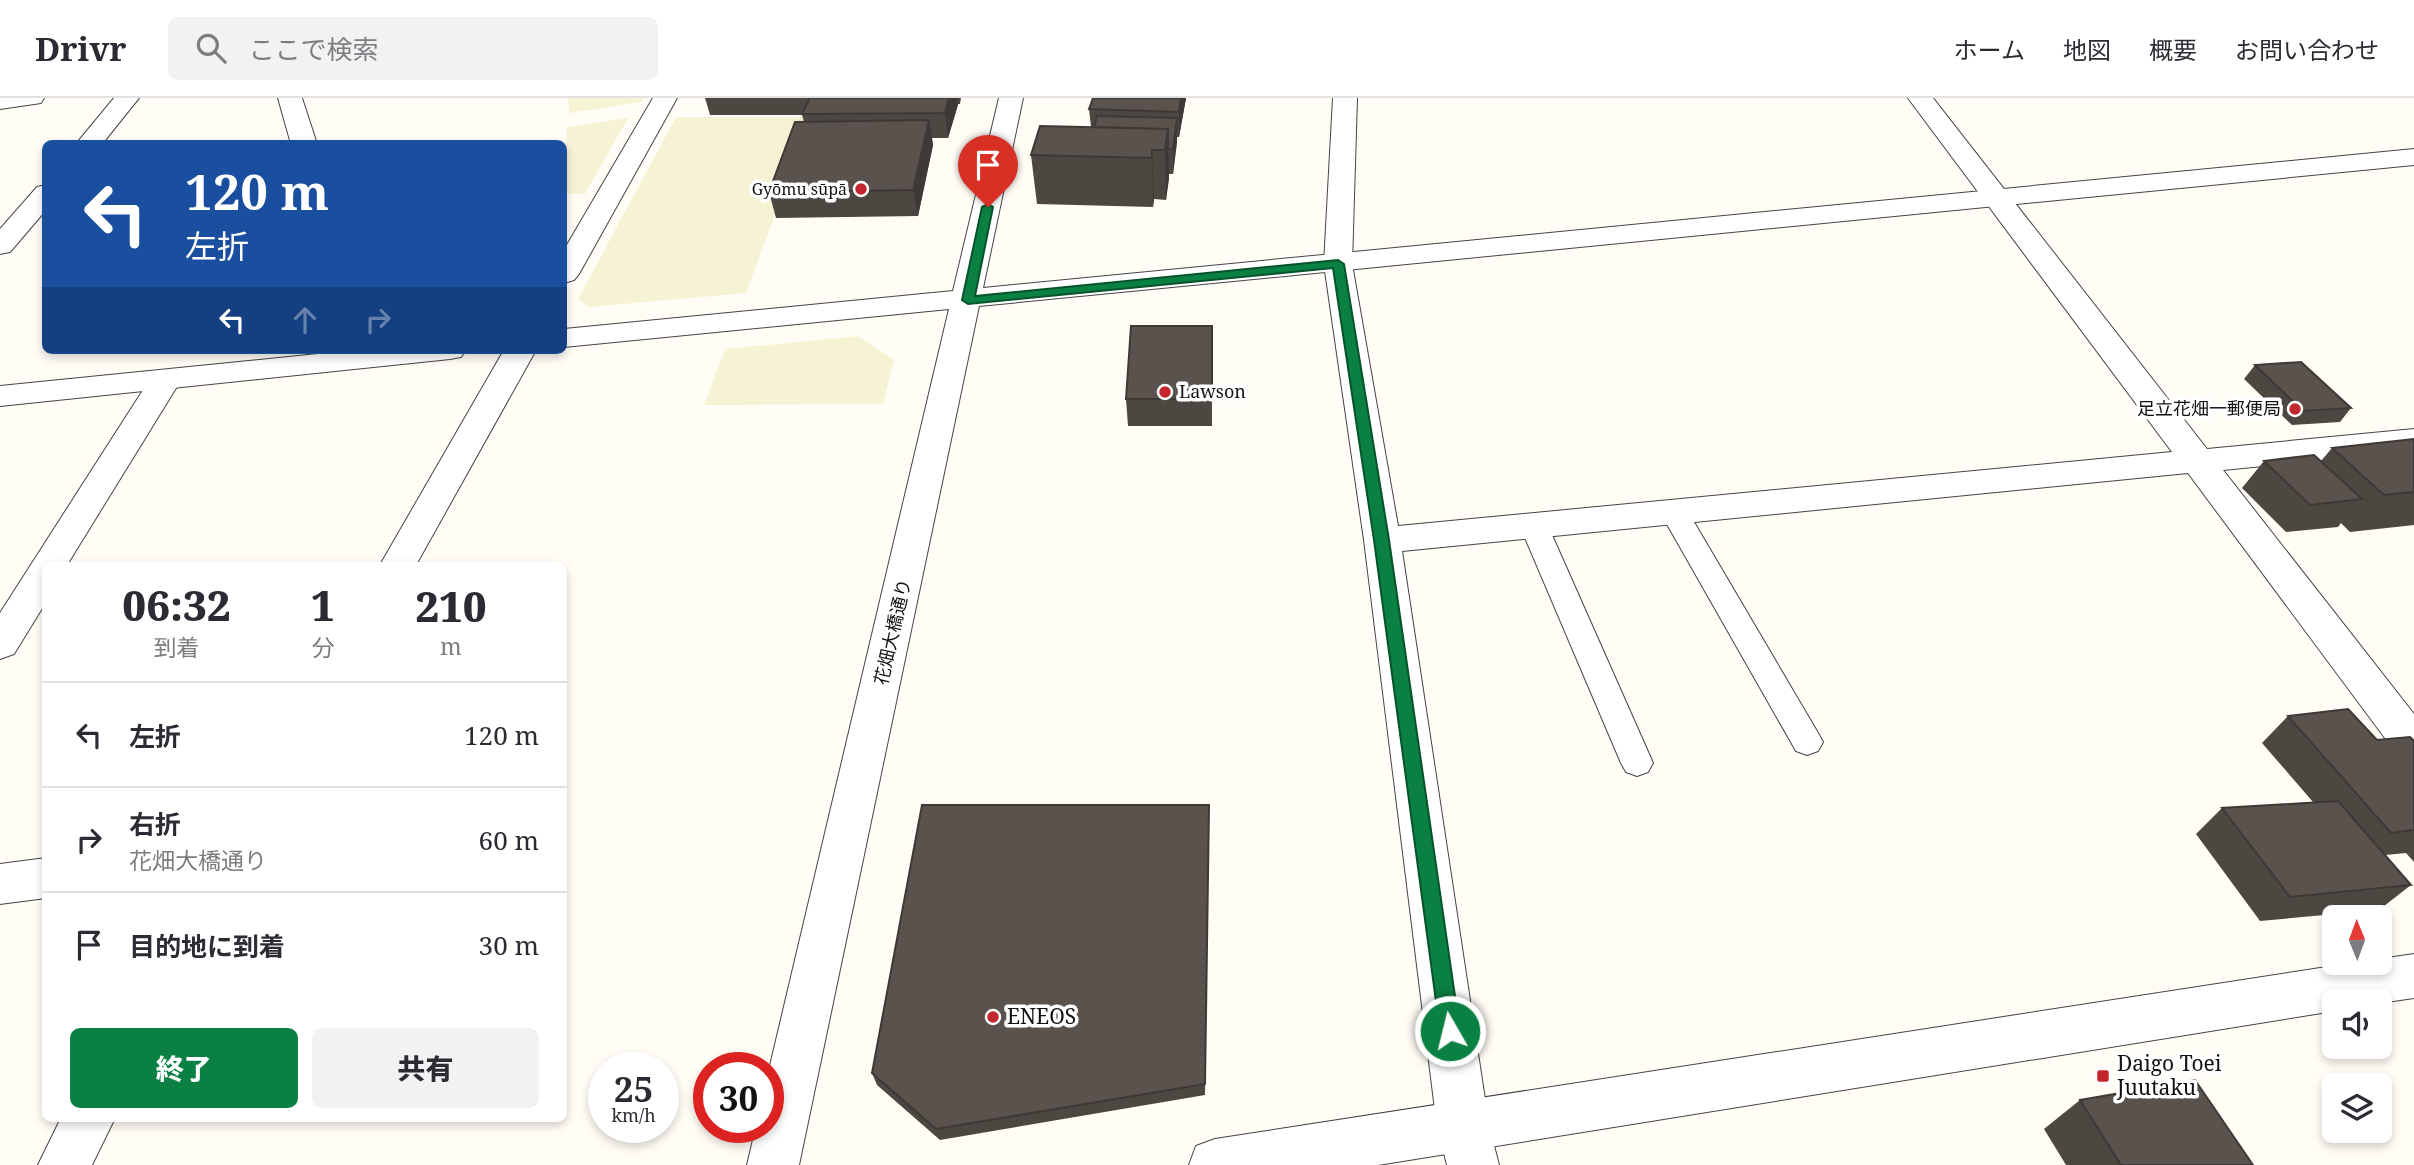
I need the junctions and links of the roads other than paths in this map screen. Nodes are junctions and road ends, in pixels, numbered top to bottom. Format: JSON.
{"nodes":[{"id":1,"x":32,"y":98,"type":"edge"},
{"id":2,"x":127,"y":98,"type":"edge"},
{"id":3,"x":290,"y":98,"type":"edge"},
{"id":4,"x":665,"y":98,"type":"edge"},
{"id":5,"x":1011,"y":98,"type":"edge"},
{"id":6,"x":1345,"y":98,"type":"edge"},
{"id":7,"x":1920,"y":98,"type":"edge"},
{"id":8,"x":0,"y":102,"type":"edge"},
{"id":9,"x":91,"y":140,"type":"edge"},
{"id":10,"x":303,"y":140,"type":"edge"},
{"id":11,"x":2414,"y":157,"type":"edge"},
{"id":12,"x":42,"y":197,"type":"edge"},
{"id":13,"x":1996,"y":199,"type":"junction"},
{"id":14,"x":0,"y":246,"type":"edge"},
{"id":15,"x":1338,"y":264,"type":"junction"},
{"id":16,"x":567,"y":270,"type":"edge"},
{"id":17,"x":968,"y":300,"type":"junction"},
{"id":18,"x":567,"y":338,"type":"edge"},
{"id":19,"x":368,"y":354,"type":"edge"},
{"id":20,"x":518,"y":354,"type":"edge"},
{"id":21,"x":165,"y":380,"type":"junction"},
{"id":22,"x":0,"y":396,"type":"edge"},
{"id":23,"x":2414,"y":440,"type":"edge"},
{"id":24,"x":2197,"y":462,"type":"junction"},
{"id":25,"x":1674,"y":512,"type":"junction"},
{"id":26,"x":1534,"y":526,"type":"junction"},
{"id":27,"x":1382,"y":540,"type":"junction"},
{"id":28,"x":51,"y":562,"type":"edge"},
{"id":29,"x":400,"y":562,"type":"edge"},
{"id":30,"x":42,"y":577,"type":"edge"},
{"id":31,"x":0,"y":644,"type":"edge"},
{"id":32,"x":1807,"y":742,"type":"dead end"},
{"id":33,"x":2414,"y":745,"type":"edge"},
{"id":34,"x":1637,"y":763,"type":"dead end"},
{"id":35,"x":42,"y":879,"type":"edge"},
{"id":36,"x":0,"y":884,"type":"edge"},
{"id":37,"x":2414,"y":976,"type":"edge"},
{"id":38,"x":87,"y":1122,"type":"edge"},
{"id":39,"x":1468,"y":1145,"type":"edge"},
{"id":40,"x":64,"y":1165,"type":"edge"},
{"id":41,"x":774,"y":1165,"type":"edge"},
{"id":42,"x":1215,"y":1165,"type":"edge"}],
"edges":[{"from":1,"to":8,"type":"street"},
{"from":2,"to":9,"type":"street"},
{"from":3,"to":10,"type":"street"},
{"from":4,"to":16,"type":"street"},
{"from":5,"to":17,"type":"street","name":"花畑大橋通り"},
{"from":6,"to":15,"type":"street"},
{"from":7,"to":13,"type":"street"},
{"from":11,"to":13,"type":"street"},
{"from":12,"to":14,"type":"street"},
{"from":13,"to":15,"type":"street"},
{"from":13,"to":24,"type":"street"},
{"from":15,"to":17,"type":"street"},
{"from":15,"to":27,"type":"street"},
{"from":17,"to":18,"type":"street"},
{"from":17,"to":41,"type":"street","name":"花畑大橋通り"},
{"from":19,"to":21,"type":"street"},
{"from":20,"to":29,"type":"street"},
{"from":21,"to":22,"type":"street"},
{"from":21,"to":28,"type":"street"},
{"from":23,"to":24,"type":"street"},
{"from":24,"to":25,"type":"street"},
{"from":24,"to":33,"type":"street"},
{"from":25,"to":26,"type":"street"},
{"from":25,"to":32,"type":"lane"},
{"from":26,"to":27,"type":"street"},
{"from":26,"to":34,"type":"lane"},
{"from":27,"to":39,"type":"street"},
{"from":30,"to":31,"type":"street"},
{"from":35,"to":36,"type":"street"},
{"from":37,"to":39,"type":"street"},
{"from":38,"to":40,"type":"street"},
{"from":39,"to":42,"type":"street"}]}
